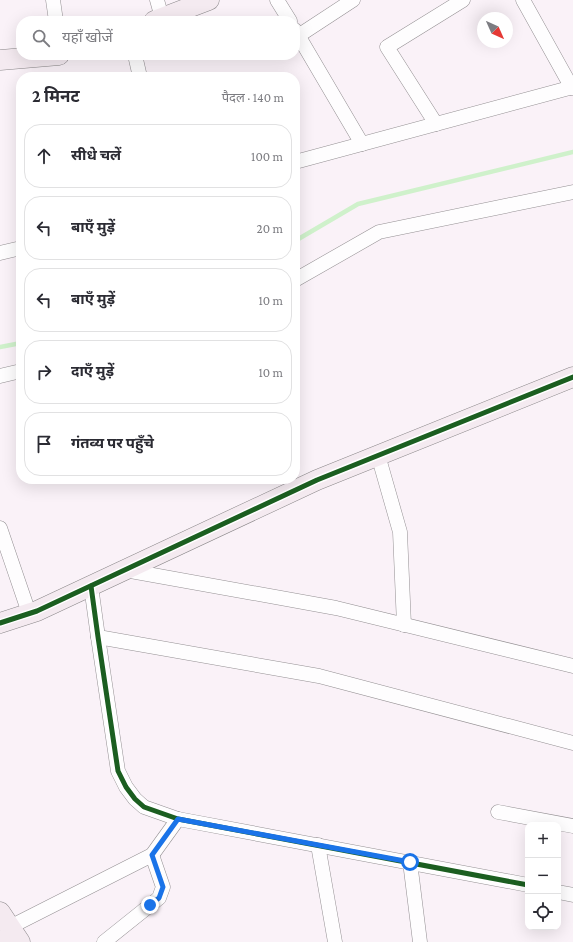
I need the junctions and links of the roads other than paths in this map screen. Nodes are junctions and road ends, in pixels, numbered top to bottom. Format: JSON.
{"nodes":[{"id":1,"x":53,"y":0,"type":"edge"},
{"id":2,"x":209,"y":0,"type":"edge"},
{"id":3,"x":277,"y":0,"type":"edge"},
{"id":4,"x":353,"y":0,"type":"edge"},
{"id":5,"x":463,"y":0,"type":"edge"},
{"id":6,"x":523,"y":0,"type":"edge"},
{"id":7,"x":158,"y":13,"type":"edge"},
{"id":8,"x":55,"y":16,"type":"edge"},
{"id":9,"x":287,"y":16,"type":"edge"},
{"id":10,"x":300,"y":31,"type":"edge"},
{"id":11,"x":300,"y":38,"type":"edge"},
{"id":12,"x":16,"y":59,"type":"edge"},
{"id":13,"x":0,"y":60,"type":"edge"},
{"id":14,"x":136,"y":60,"type":"edge"},
{"id":15,"x":139,"y":72,"type":"edge"},
{"id":16,"x":573,"y":88,"type":"edge"},
{"id":17,"x":436,"y":124,"type":"junction"},
{"id":18,"x":362,"y":144,"type":"junction"},
{"id":19,"x":300,"y":161,"type":"edge"},
{"id":20,"x":573,"y":192,"type":"edge"},
{"id":21,"x":16,"y":249,"type":"edge"},
{"id":22,"x":0,"y":252,"type":"edge"},
{"id":23,"x":300,"y":277,"type":"edge"},
{"id":24,"x":16,"y":372,"type":"edge"},
{"id":25,"x":0,"y":376,"type":"edge"},
{"id":26,"x":573,"y":377,"type":"edge"},
{"id":27,"x":378,"y":455,"type":"junction"},
{"id":28,"x":0,"y":528,"type":"edge"},
{"id":29,"x":126,"y":570,"type":"junction"},
{"id":30,"x":91,"y":586,"type":"junction"},
{"id":31,"x":29,"y":614,"type":"junction"},
{"id":32,"x":0,"y":623,"type":"edge"},
{"id":33,"x":404,"y":625,"type":"junction"},
{"id":34,"x":98,"y":637,"type":"junction"},
{"id":35,"x":573,"y":666,"type":"edge"},
{"id":36,"x":573,"y":743,"type":"edge"},
{"id":37,"x":498,"y":812,"type":"dead end"},
{"id":38,"x":178,"y":819,"type":"junction"},
{"id":39,"x":573,"y":826,"type":"edge"},
{"id":40,"x":318,"y":845,"type":"junction"},
{"id":41,"x":152,"y":855,"type":"junction"},
{"id":42,"x":410,"y":862,"type":"junction"},
{"id":43,"x":525,"y":884,"type":"edge"},
{"id":44,"x":561,"y":893,"type":"edge"},
{"id":45,"x":573,"y":895,"type":"edge"},
{"id":46,"x":6,"y":933,"type":"edge"},
{"id":47,"x":104,"y":942,"type":"edge"},
{"id":48,"x":335,"y":942,"type":"edge"},
{"id":49,"x":420,"y":942,"type":"edge"}],
"edges":[{"from":1,"to":8,"type":"street"},
{"from":2,"to":7,"type":"street"},
{"from":3,"to":9,"type":"street"},
{"from":4,"to":10,"type":"street"},
{"from":5,"to":17,"type":"street"},
{"from":6,"to":16,"type":"street"},
{"from":11,"to":18,"type":"street"},
{"from":12,"to":13,"type":"street"},
{"from":14,"to":15,"type":"street"},
{"from":16,"to":17,"type":"street"},
{"from":17,"to":18,"type":"street"},
{"from":18,"to":19,"type":"street"},
{"from":20,"to":23,"type":"street"},
{"from":21,"to":22,"type":"street"},
{"from":24,"to":25,"type":"street"},
{"from":26,"to":27,"type":"street"},
{"from":27,"to":29,"type":"street"},
{"from":27,"to":33,"type":"street"},
{"from":28,"to":31,"type":"street"},
{"from":29,"to":30,"type":"street"},
{"from":29,"to":33,"type":"street"},
{"from":30,"to":31,"type":"street"},
{"from":30,"to":34,"type":"street"},
{"from":31,"to":32,"type":"street"},
{"from":33,"to":35,"type":"street"},
{"from":34,"to":36,"type":"street"},
{"from":34,"to":38,"type":"street"},
{"from":37,"to":39,"type":"street"},
{"from":38,"to":40,"type":"street"},
{"from":38,"to":41,"type":"street"},
{"from":40,"to":42,"type":"street"},
{"from":40,"to":48,"type":"street"},
{"from":41,"to":46,"type":"street"},
{"from":41,"to":47,"type":"street"},
{"from":42,"to":43,"type":"street"},
{"from":42,"to":49,"type":"street"},
{"from":44,"to":45,"type":"street"}]}
